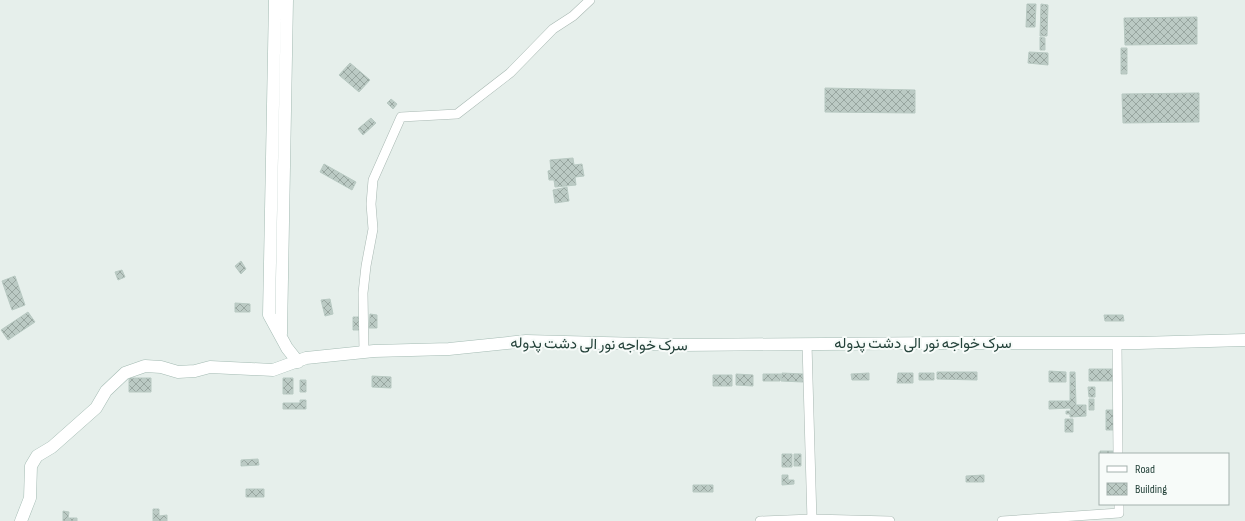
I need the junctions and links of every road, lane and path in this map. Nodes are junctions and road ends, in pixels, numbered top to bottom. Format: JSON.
{"nodes":[{"id":1,"x":275,"y":0,"type":"edge"},
{"id":2,"x":287,"y":0,"type":"edge"},
{"id":3,"x":590,"y":0,"type":"edge"},
{"id":4,"x":281,"y":335,"type":"junction"},
{"id":5,"x":1245,"y":340,"type":"edge"},
{"id":6,"x":1118,"y":343,"type":"junction"},
{"id":7,"x":807,"y":344,"type":"junction"},
{"id":8,"x":364,"y":352,"type":"junction"},
{"id":9,"x":298,"y":362,"type":"junction"},
{"id":10,"x":1118,"y":453,"type":"edge"},
{"id":11,"x":1119,"y":505,"type":"edge"},
{"id":12,"x":812,"y":520,"type":"edge"},
{"id":13,"x":21,"y":521,"type":"edge"},
{"id":14,"x":760,"y":521,"type":"edge"},
{"id":15,"x":890,"y":521,"type":"edge"},
{"id":16,"x":1002,"y":521,"type":"edge"}],
"edges":[{"from":1,"to":4,"type":"main road"},
{"from":2,"to":4,"type":"main road"},
{"from":3,"to":8,"type":"street"},
{"from":4,"to":9,"type":"main road"},
{"from":5,"to":6,"type":"main road","name":"سرک خواجه نور الی دشت پدوله"},
{"from":6,"to":7,"type":"main road","name":"سرک خواجه نور الی دشت پدوله"},
{"from":6,"to":10,"type":"street"},
{"from":7,"to":8,"type":"main road","name":"سرک خواجه نور الی دشت پدوله"},
{"from":7,"to":12,"type":"street"},
{"from":8,"to":9,"type":"main road","name":"سرک خواجه نور الی دشت پدوله"},
{"from":9,"to":13,"type":"main road","name":"سرک خواجه نور الی دشت پدوله"},
{"from":11,"to":16,"type":"street"},
{"from":12,"to":14,"type":"street"},
{"from":12,"to":15,"type":"street"}]}
